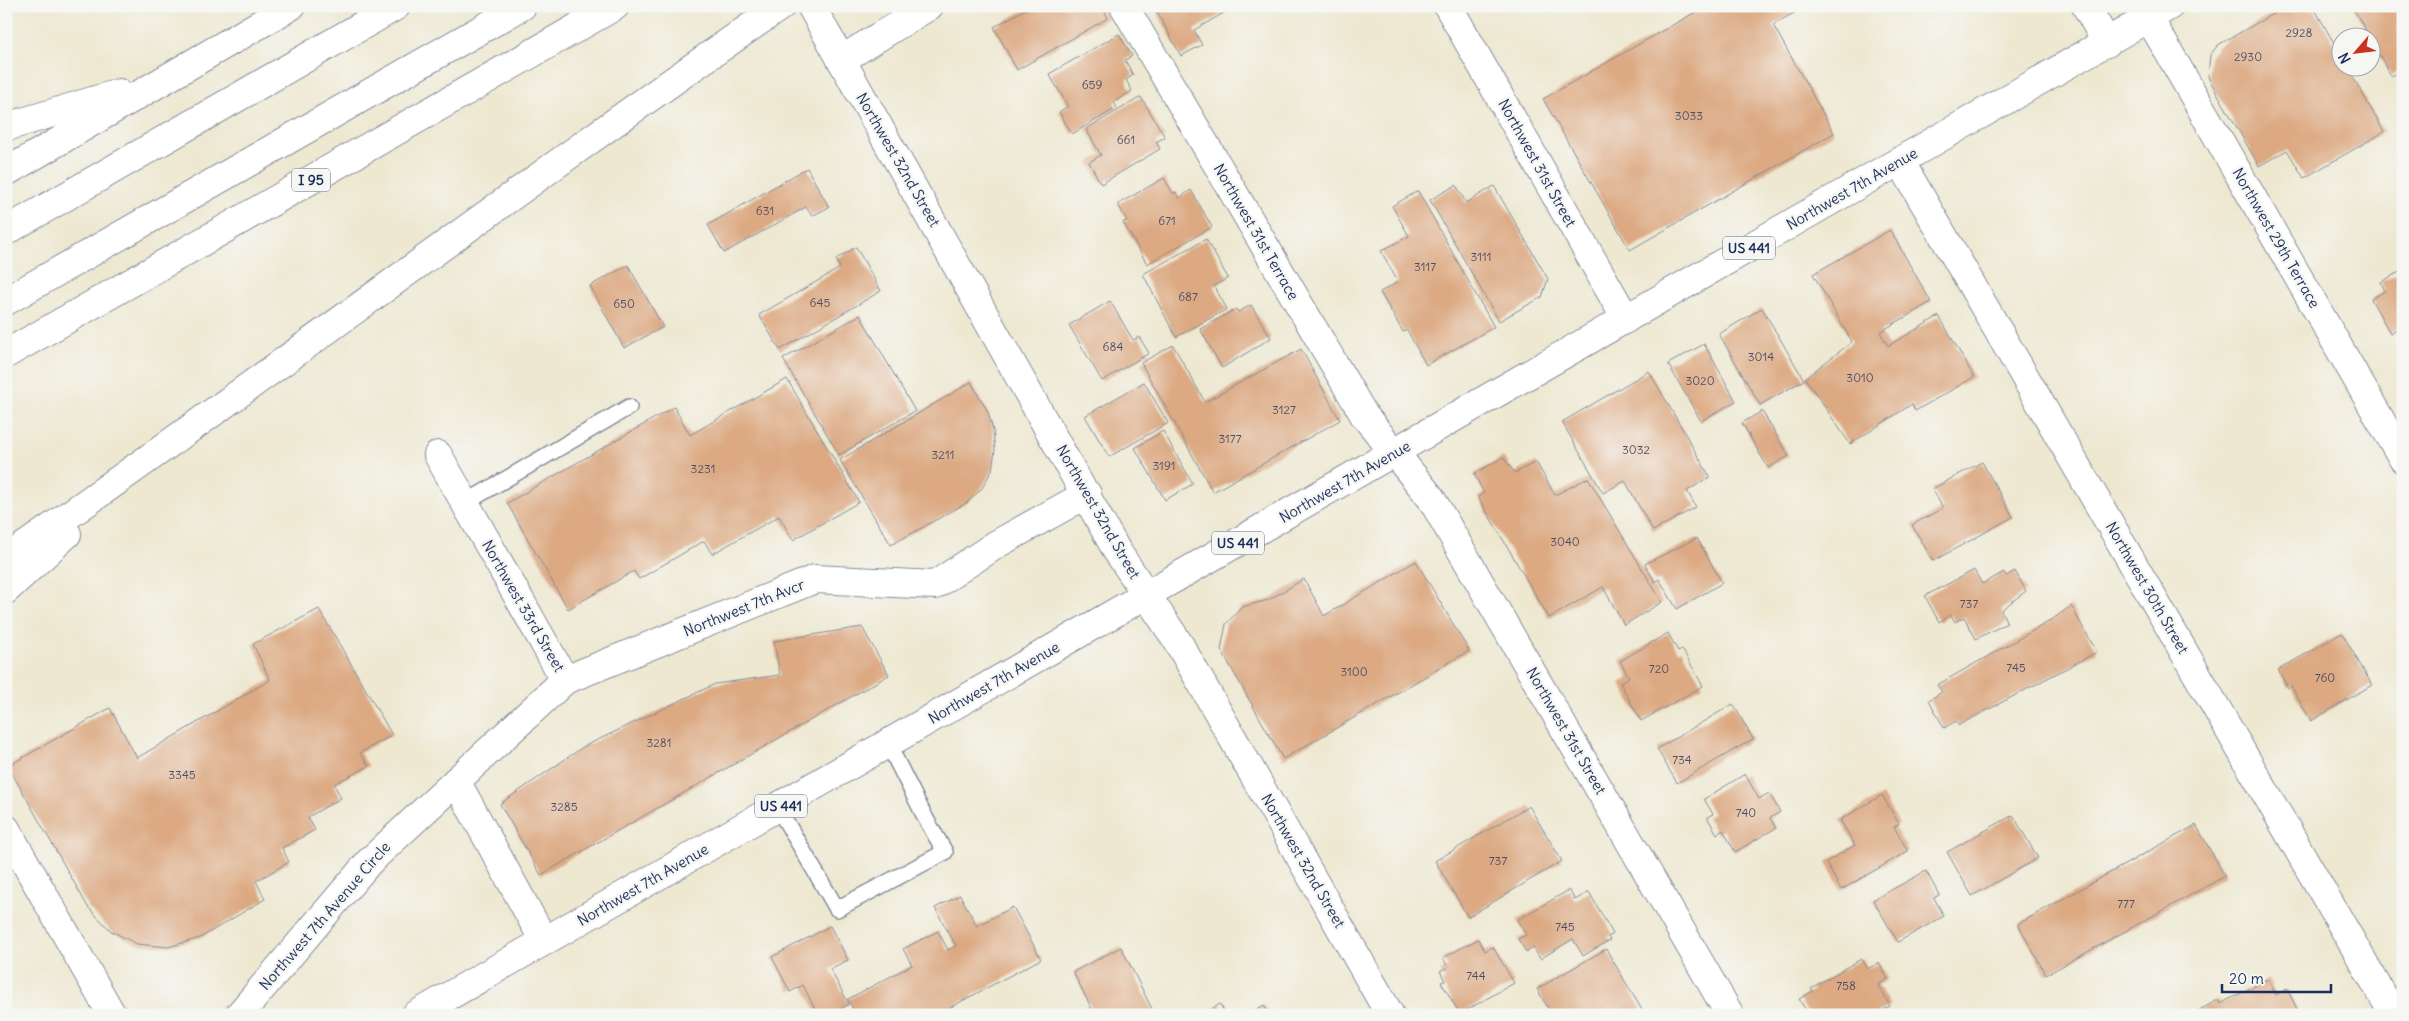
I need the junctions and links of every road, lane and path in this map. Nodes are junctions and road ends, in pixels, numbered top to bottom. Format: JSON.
{"nodes":[{"id":1,"x":290,"y":6,"type":"edge"},
{"id":2,"x":396,"y":6,"type":"edge"},
{"id":3,"x":522,"y":6,"type":"edge"},
{"id":4,"x":616,"y":6,"type":"edge"},
{"id":5,"x":780,"y":6,"type":"edge"},
{"id":6,"x":811,"y":6,"type":"edge"},
{"id":7,"x":929,"y":6,"type":"edge"},
{"id":8,"x":1124,"y":6,"type":"edge"},
{"id":9,"x":1448,"y":6,"type":"edge"},
{"id":10,"x":2086,"y":6,"type":"edge"},
{"id":11,"x":2159,"y":12,"type":"edge"},
{"id":12,"x":2107,"y":43,"type":"junction"},
{"id":13,"x":841,"y":60,"type":"junction"},
{"id":14,"x":161,"y":81,"type":"junction"},
{"id":15,"x":6,"y":127,"type":"edge"},
{"id":16,"x":1900,"y":161,"type":"junction"},
{"id":17,"x":6,"y":172,"type":"edge"},
{"id":18,"x":6,"y":232,"type":"edge"},
{"id":19,"x":6,"y":301,"type":"edge"},
{"id":20,"x":1626,"y":319,"type":"junction"},
{"id":21,"x":6,"y":354,"type":"edge"},
{"id":22,"x":629,"y":407,"type":"dead end"},
{"id":23,"x":1394,"y":454,"type":"junction"},
{"id":24,"x":438,"y":455,"type":"dead end"},
{"id":25,"x":2403,"y":459,"type":"edge"},
{"id":26,"x":139,"y":467,"type":"junction"},
{"id":27,"x":1087,"y":494,"type":"junction"},
{"id":28,"x":465,"y":503,"type":"junction"},
{"id":29,"x":6,"y":559,"type":"edge"},
{"id":30,"x":6,"y":590,"type":"edge"},
{"id":31,"x":1146,"y":595,"type":"junction"},
{"id":32,"x":565,"y":680,"type":"junction"},
{"id":33,"x":888,"y":744,"type":"junction"},
{"id":34,"x":456,"y":781,"type":"junction"},
{"id":35,"x":778,"y":808,"type":"junction"},
{"id":36,"x":6,"y":829,"type":"edge"},
{"id":37,"x":544,"y":941,"type":"junction"},
{"id":38,"x":112,"y":1015,"type":"edge"},
{"id":39,"x":239,"y":1015,"type":"edge"},
{"id":40,"x":416,"y":1015,"type":"edge"},
{"id":41,"x":1390,"y":1015,"type":"edge"},
{"id":42,"x":1730,"y":1015,"type":"edge"},
{"id":43,"x":2394,"y":1015,"type":"edge"}],
"edges":[{"from":1,"to":14,"type":"main road"},
{"from":2,"to":18,"type":"main road"},
{"from":3,"to":19,"type":"main road"},
{"from":4,"to":21,"type":"main road","number":"I 95"},
{"from":5,"to":26,"type":"main road"},
{"from":6,"to":13,"type":"main road","name":"Northwest 32nd Street"},
{"from":7,"to":13,"type":"main road"},
{"from":8,"to":23,"type":"main road","name":"Northwest 31st Terrace"},
{"from":9,"to":20,"type":"main road","name":"Northwest 31st Street"},
{"from":10,"to":12,"type":"main road"},
{"from":11,"to":12,"type":"main road","name":"Northwest 7th Avenue","number":"US 441"},
{"from":11,"to":25,"type":"main road","name":"Northwest 29th Terrace"},
{"from":12,"to":16,"type":"main road","name":"Northwest 7th Avenue","number":"US 441"},
{"from":13,"to":27,"type":"main road","name":"Northwest 32nd Street"},
{"from":14,"to":15,"type":"main road"},
{"from":14,"to":17,"type":"main road"},
{"from":16,"to":20,"type":"main road","name":"Northwest 7th Avenue","number":"US 441"},
{"from":16,"to":43,"type":"main road","name":"Northwest 30th Street"},
{"from":20,"to":23,"type":"main road","name":"Northwest 7th Avenue","number":"US 441"},
{"from":22,"to":28,"type":"lane"},
{"from":23,"to":31,"type":"main road","name":"Northwest 7th Avenue","number":"US 441"},
{"from":23,"to":42,"type":"main road","name":"Northwest 31st Street"},
{"from":24,"to":28,"type":"main road","name":"Northwest 33rd Street"},
{"from":26,"to":29,"type":"main road"},
{"from":26,"to":30,"type":"main road"},
{"from":27,"to":31,"type":"main road","name":"Northwest 32nd Street"},
{"from":27,"to":32,"type":"main road","name":"Northwest 7th Avcr"},
{"from":28,"to":32,"type":"main road","name":"Northwest 33rd Street"},
{"from":31,"to":33,"type":"main road","name":"Northwest 7th Avenue","number":"US 441"},
{"from":31,"to":41,"type":"main road","name":"Northwest 32nd Street"},
{"from":32,"to":34,"type":"main road","name":"Northwest 33rd Street"},
{"from":33,"to":35,"type":"main road","name":"Northwest 7th Avenue","number":"US 441"},
{"from":33,"to":35,"type":"lane"},
{"from":34,"to":37,"type":"main road"},
{"from":34,"to":39,"type":"main road","name":"Northwest 7th Avenue Circle"},
{"from":35,"to":37,"type":"main road","name":"Northwest 7th Avenue","number":"US 441"},
{"from":36,"to":38,"type":"main road"},
{"from":37,"to":40,"type":"main road","name":"Northwest 7th Avenue","number":"US 441"}]}
